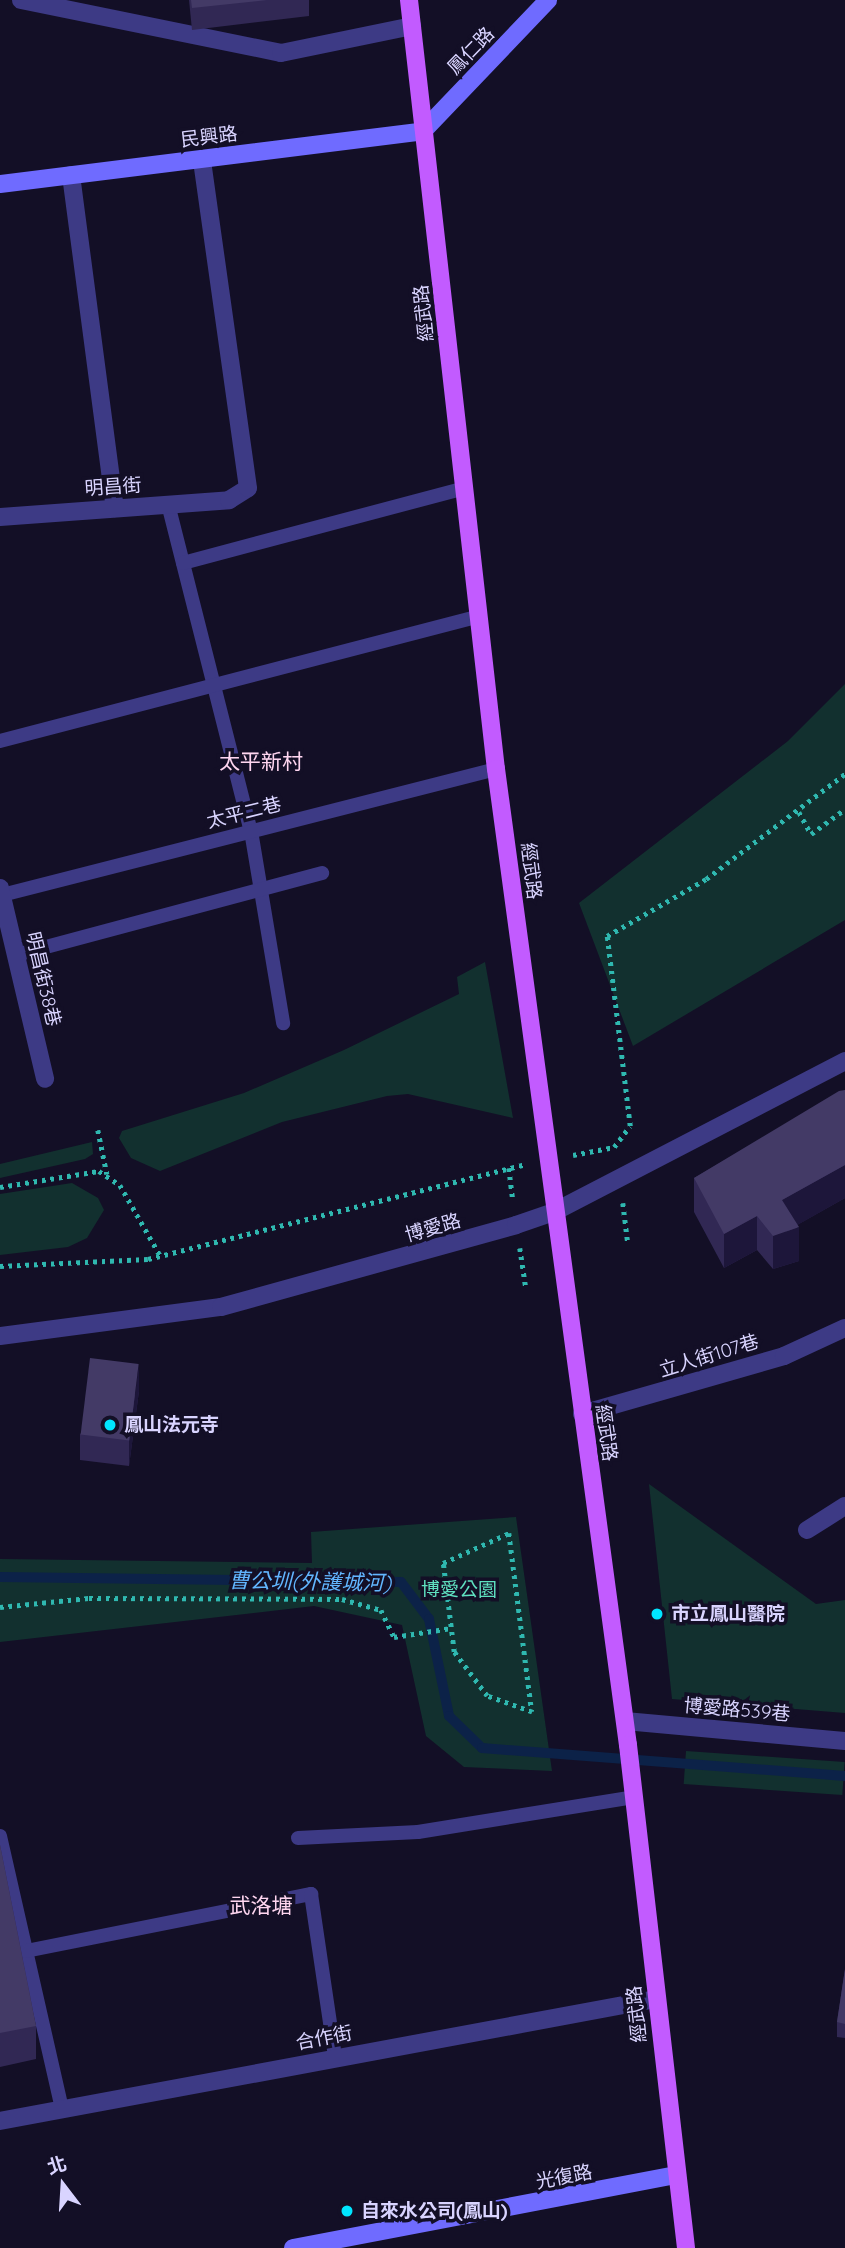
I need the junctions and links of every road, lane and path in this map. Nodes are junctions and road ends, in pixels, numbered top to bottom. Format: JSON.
{"nodes":[{"id":1,"x":21,"y":0,"type":"edge"},
{"id":2,"x":409,"y":0,"type":"edge"},
{"id":3,"x":548,"y":0,"type":"edge"},
{"id":4,"x":412,"y":26,"type":"junction"},
{"id":5,"x":424,"y":131,"type":"junction"},
{"id":6,"x":202,"y":159,"type":"junction"},
{"id":7,"x":71,"y":175,"type":"junction"},
{"id":8,"x":0,"y":184,"type":"edge"},
{"id":9,"x":465,"y":488,"type":"junction"},
{"id":10,"x":168,"y":505,"type":"junction"},
{"id":11,"x":115,"y":508,"type":"junction"},
{"id":12,"x":0,"y":517,"type":"edge"},
{"id":13,"x":183,"y":563,"type":"junction"},
{"id":14,"x":479,"y":617,"type":"junction"},
{"id":15,"x":214,"y":685,"type":"junction"},
{"id":16,"x":0,"y":741,"type":"edge"},
{"id":17,"x":496,"y":769,"type":"junction"},
{"id":18,"x":845,"y":774,"type":"edge"},
{"id":19,"x":845,"y":809,"type":"edge"},
{"id":20,"x":799,"y":812,"type":"junction"},
{"id":21,"x":251,"y":831,"type":"junction"},
{"id":22,"x":322,"y":873,"type":"dead end"},
{"id":23,"x":261,"y":890,"type":"junction"},
{"id":24,"x":1,"y":892,"type":"edge"},
{"id":25,"x":4,"y":918,"type":"edge"},
{"id":26,"x":16,"y":955,"type":"junction"},
{"id":27,"x":283,"y":1023,"type":"dead end"},
{"id":28,"x":844,"y":1062,"type":"edge"},
{"id":29,"x":46,"y":1079,"type":"dead end"},
{"id":30,"x":98,"y":1130,"type":"dead end"},
{"id":31,"x":614,"y":1147,"type":"dead end"},
{"id":32,"x":509,"y":1168,"type":"dead end"},
{"id":33,"x":107,"y":1175,"type":"junction"},
{"id":34,"x":0,"y":1187,"type":"edge"},
{"id":35,"x":554,"y":1212,"type":"junction"},
{"id":36,"x":160,"y":1255,"type":"junction"},
{"id":37,"x":0,"y":1266,"type":"edge"},
{"id":38,"x":845,"y":1328,"type":"edge"},
{"id":39,"x":0,"y":1336,"type":"edge"},
{"id":40,"x":582,"y":1414,"type":"junction"},
{"id":41,"x":845,"y":1506,"type":"edge"},
{"id":42,"x":807,"y":1530,"type":"dead end"},
{"id":43,"x":0,"y":1607,"type":"edge"},
{"id":44,"x":452,"y":1628,"type":"junction"},
{"id":45,"x":625,"y":1721,"type":"junction"},
{"id":46,"x":845,"y":1741,"type":"edge"},
{"id":47,"x":635,"y":1797,"type":"junction"},
{"id":48,"x":0,"y":1836,"type":"edge"},
{"id":49,"x":299,"y":1838,"type":"dead end"},
{"id":50,"x":26,"y":1951,"type":"junction"},
{"id":51,"x":656,"y":1999,"type":"junction"},
{"id":52,"x":335,"y":2057,"type":"junction"},
{"id":53,"x":62,"y":2110,"type":"junction"},
{"id":54,"x":0,"y":2121,"type":"edge"},
{"id":55,"x":677,"y":2175,"type":"junction"},
{"id":56,"x":293,"y":2248,"type":"edge"},
{"id":57,"x":686,"y":2248,"type":"edge"}],
"edges":[{"from":1,"to":4,"type":"street"},
{"from":2,"to":4,"type":"main road","name":"經武路"},
{"from":3,"to":5,"type":"street","name":"鳳仁路"},
{"from":4,"to":5,"type":"main road","name":"經武路"},
{"from":5,"to":6,"type":"street","name":"民興路"},
{"from":5,"to":9,"type":"main road","name":"經武路"},
{"from":6,"to":7,"type":"street","name":"民興路"},
{"from":6,"to":10,"type":"street","name":"明昌街"},
{"from":7,"to":8,"type":"street","name":"民興路"},
{"from":7,"to":11,"type":"street"},
{"from":9,"to":13,"type":"lane"},
{"from":9,"to":14,"type":"main road","name":"經武路"},
{"from":10,"to":11,"type":"street","name":"明昌街"},
{"from":10,"to":13,"type":"lane"},
{"from":11,"to":12,"type":"street","name":"明昌街"},
{"from":13,"to":15,"type":"lane"},
{"from":14,"to":15,"type":"lane"},
{"from":14,"to":17,"type":"main road","name":"經武路"},
{"from":15,"to":16,"type":"lane"},
{"from":15,"to":21,"type":"lane"},
{"from":17,"to":21,"type":"lane","name":"太平二巷"},
{"from":17,"to":35,"type":"main road","name":"經武路"},
{"from":18,"to":20,"type":"path"},
{"from":19,"to":20,"type":"path"},
{"from":20,"to":31,"type":"path"},
{"from":21,"to":23,"type":"lane"},
{"from":21,"to":24,"type":"lane","name":"太平二巷"},
{"from":22,"to":23,"type":"lane"},
{"from":23,"to":26,"type":"lane"},
{"from":23,"to":27,"type":"lane"},
{"from":24,"to":25,"type":"street","name":"明昌街38巷"},
{"from":25,"to":26,"type":"street","name":"明昌街38巷"},
{"from":26,"to":29,"type":"street","name":"明昌街38巷"},
{"from":28,"to":35,"type":"street","name":"博愛路"},
{"from":30,"to":33,"type":"path"},
{"from":32,"to":36,"type":"path"},
{"from":33,"to":34,"type":"path"},
{"from":33,"to":36,"type":"path"},
{"from":35,"to":39,"type":"street","name":"博愛路"},
{"from":35,"to":40,"type":"main road","name":"經武路"},
{"from":36,"to":37,"type":"path"},
{"from":38,"to":40,"type":"street","name":"立人街107巷"},
{"from":40,"to":45,"type":"main road","name":"經武路"},
{"from":41,"to":42,"type":"street"},
{"from":43,"to":44,"type":"path"},
{"from":44,"to":44,"type":"path"},
{"from":45,"to":46,"type":"street","name":"博愛路539巷"},
{"from":45,"to":47,"type":"main road","name":"經武路"},
{"from":47,"to":49,"type":"lane"},
{"from":47,"to":51,"type":"main road","name":"經武路"},
{"from":48,"to":50,"type":"lane"},
{"from":50,"to":52,"type":"lane"},
{"from":50,"to":53,"type":"lane"},
{"from":51,"to":52,"type":"street","name":"合作街"},
{"from":51,"to":55,"type":"main road","name":"經武路"},
{"from":52,"to":53,"type":"street","name":"合作街"},
{"from":53,"to":54,"type":"street","name":"合作街"},
{"from":55,"to":56,"type":"street","name":"光復路"},
{"from":55,"to":57,"type":"main road","name":"經武路"}]}
